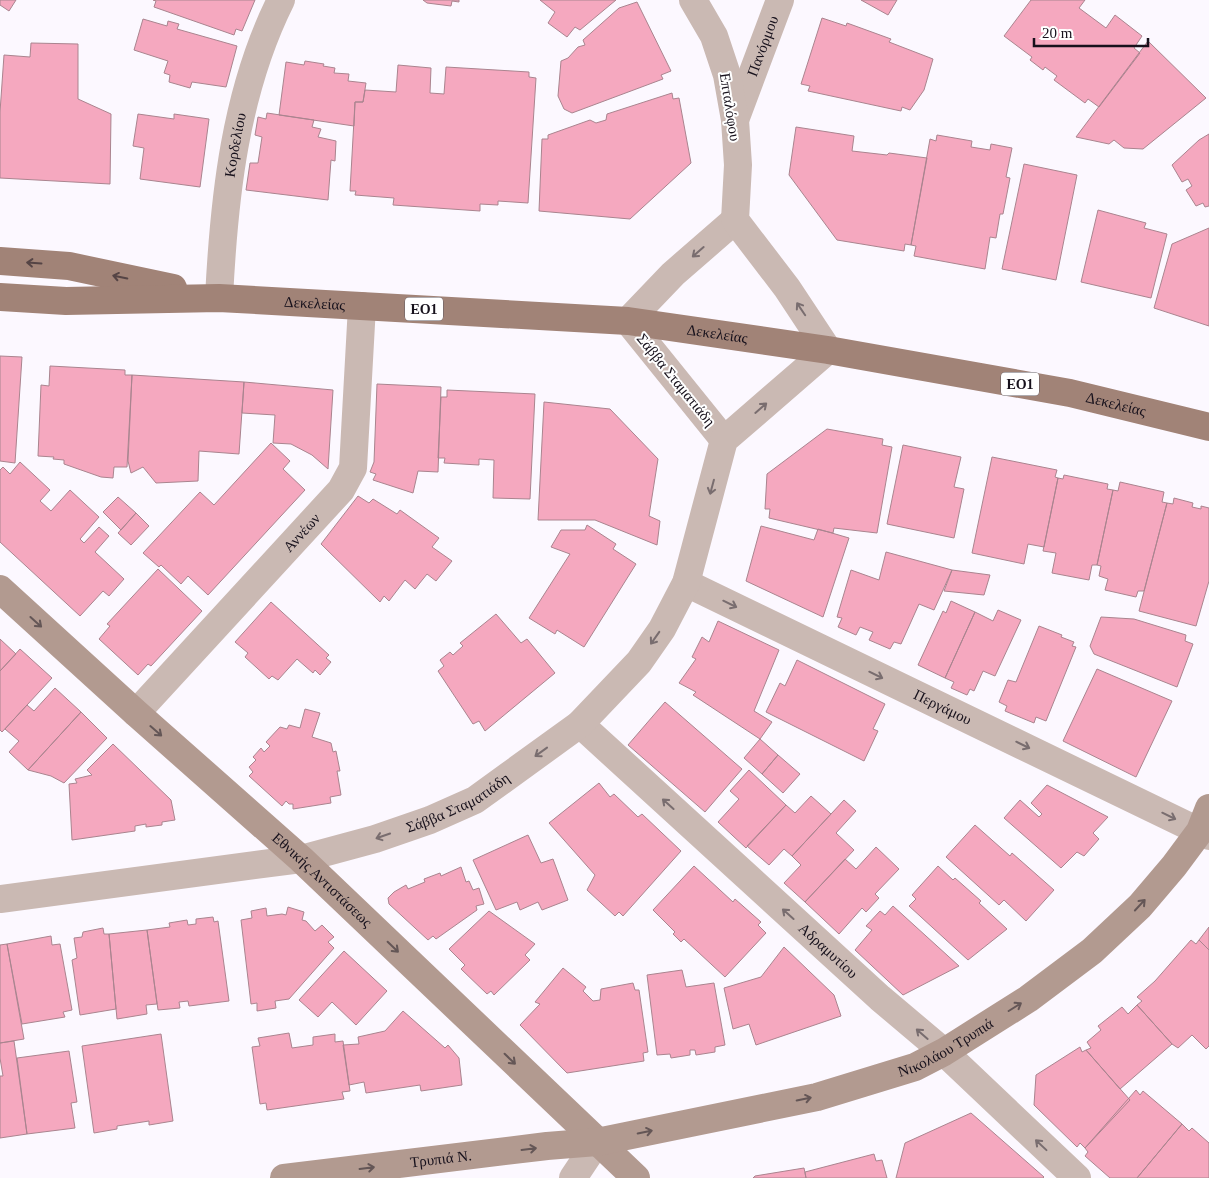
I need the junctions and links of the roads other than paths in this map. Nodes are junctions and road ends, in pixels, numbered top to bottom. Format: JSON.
{"nodes":[{"id":1,"x":281,"y":0,"type":"edge"},
{"id":2,"x":693,"y":0,"type":"edge"},
{"id":3,"x":780,"y":0,"type":"edge"},
{"id":4,"x":735,"y":120,"type":"junction"},
{"id":5,"x":735,"y":220,"type":"junction"},
{"id":6,"x":0,"y":261,"type":"edge"},
{"id":7,"x":0,"y":298,"type":"edge"},
{"id":8,"x":219,"y":298,"type":"junction"},
{"id":9,"x":362,"y":306,"type":"junction"},
{"id":10,"x":628,"y":320,"type":"junction"},
{"id":11,"x":828,"y":350,"type":"junction"},
{"id":12,"x":1209,"y":426,"type":"edge"},
{"id":13,"x":724,"y":440,"type":"junction"},
{"id":14,"x":686,"y":583,"type":"junction"},
{"id":15,"x":0,"y":589,"type":"edge"},
{"id":16,"x":136,"y":713,"type":"junction"},
{"id":17,"x":580,"y":724,"type":"junction"},
{"id":18,"x":1206,"y":825,"type":"edge"},
{"id":19,"x":301,"y":859,"type":"junction"},
{"id":20,"x":0,"y":899,"type":"edge"},
{"id":21,"x":944,"y":1052,"type":"junction"},
{"id":22,"x":597,"y":1142,"type":"junction"},
{"id":23,"x":284,"y":1178,"type":"edge"},
{"id":24,"x":573,"y":1178,"type":"edge"},
{"id":25,"x":636,"y":1178,"type":"edge"},
{"id":26,"x":1077,"y":1178,"type":"edge"}],
"edges":[{"from":1,"to":8,"type":"street","name":"Κορδελίου"},
{"from":2,"to":4,"type":"street","name":"Επταλόφου"},
{"from":3,"to":4,"type":"street","name":"Πανόρμου"},
{"from":4,"to":5,"type":"street","name":"Επταλόφου"},
{"from":5,"to":10,"type":"street","one_way":true},
{"from":11,"to":5,"type":"street","one_way":true},
{"from":8,"to":6,"type":"main road","name":"Δεκελείας","number":"ΕΟ1","one_way":true},
{"from":7,"to":8,"type":"main road","name":"Δεκελείας","number":"ΕΟ1"},
{"from":8,"to":9,"type":"main road","name":"Δεκελείας","number":"ΕΟ1"},
{"from":9,"to":10,"type":"main road","name":"Δεκελείας","number":"ΕΟ1"},
{"from":9,"to":16,"type":"street","name":"Αννέων"},
{"from":10,"to":11,"type":"main road","name":"Δεκελείας","number":"ΕΟ1"},
{"from":10,"to":13,"type":"street","name":"Σάββα Σταματιάδη"},
{"from":11,"to":12,"type":"main road","name":"Δεκελείας","number":"ΕΟ1"},
{"from":13,"to":11,"type":"street","name":"Σάββα Σταματιάδη","one_way":true},
{"from":13,"to":14,"type":"street","name":"Σάββα Σταματιάδη","one_way":true},
{"from":14,"to":17,"type":"street","name":"Σάββα Σταματιάδη","one_way":true},
{"from":14,"to":18,"type":"street","name":"Περγάμου","one_way":true},
{"from":15,"to":16,"type":"street","name":"Εθνικής Αντιστάσεως","one_way":true},
{"from":16,"to":19,"type":"street","name":"Εθνικής Αντιστάσεως","one_way":true},
{"from":17,"to":19,"type":"street","name":"Σάββα Σταματιάδη","one_way":true},
{"from":21,"to":17,"type":"street","name":"Αδραμυτίου","one_way":true},
{"from":21,"to":18,"type":"street","name":"Νικολάου Τρυπιά","one_way":true},
{"from":19,"to":20,"type":"street","name":"Σάββα Σταματιάδη"},
{"from":19,"to":22,"type":"street","name":"Εθνικής Αντιστάσεως","one_way":true},
{"from":22,"to":21,"type":"street","name":"Νικολάου Τρυπιά","one_way":true},
{"from":26,"to":21,"type":"street","name":"Αδραμυτίου","one_way":true},
{"from":23,"to":22,"type":"street","name":"Τρυπιά Ν.","one_way":true},
{"from":22,"to":24,"type":"street"},
{"from":22,"to":25,"type":"street","name":"Εθνικής Αντιστάσεως"}]}
